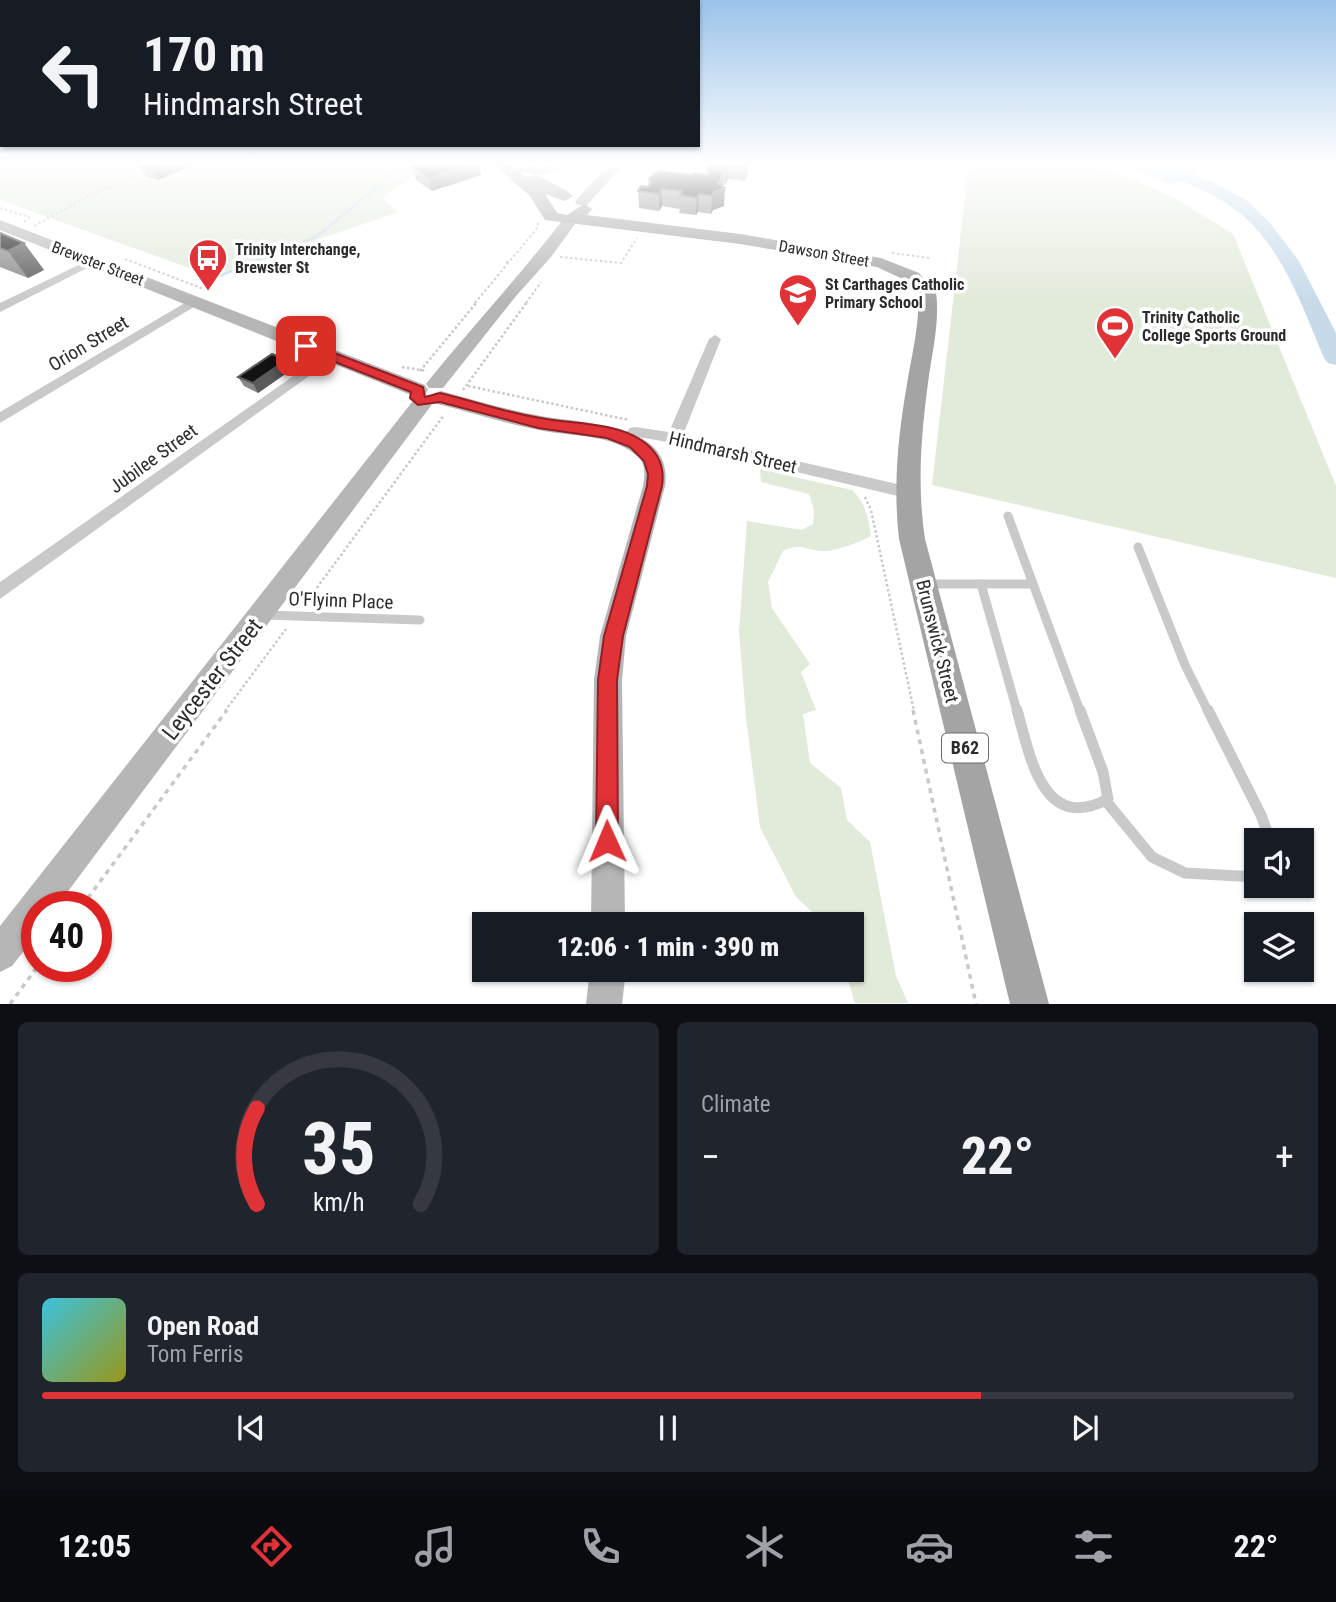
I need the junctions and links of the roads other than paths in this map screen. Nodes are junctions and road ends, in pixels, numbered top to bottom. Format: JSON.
{"nodes":[{"id":1,"x":543,"y":210,"type":"edge"},
{"id":2,"x":545,"y":210,"type":"edge"},
{"id":3,"x":560,"y":210,"type":"edge"},
{"id":4,"x":572,"y":210,"type":"edge"},
{"id":5,"x":583,"y":210,"type":"edge"},
{"id":6,"x":544,"y":213,"type":"junction"},
{"id":7,"x":0,"y":225,"type":"edge"},
{"id":8,"x":93,"y":261,"type":"junction"},
{"id":9,"x":914,"y":276,"type":"joint"},
{"id":10,"x":510,"y":292,"type":"junction"},
{"id":11,"x":195,"y":301,"type":"junction"},
{"id":12,"x":0,"y":308,"type":"edge"},
{"id":13,"x":715,"y":339,"type":"dead end"},
{"id":14,"x":329,"y":355,"type":"junction"},
{"id":15,"x":435,"y":393,"type":"junction"},
{"id":16,"x":0,"y":418,"type":"edge"},
{"id":17,"x":632,"y":430,"type":"junction"},
{"id":18,"x":674,"y":438,"type":"junction"},
{"id":19,"x":906,"y":492,"type":"junction"},
{"id":20,"x":1008,"y":516,"type":"dead end"},
{"id":21,"x":1138,"y":547,"type":"dead end"},
{"id":22,"x":923,"y":584,"type":"junction"},
{"id":23,"x":981,"y":584,"type":"junction"},
{"id":24,"x":1033,"y":584,"type":"junction"},
{"id":25,"x":0,"y":592,"type":"edge"},
{"id":26,"x":261,"y":615,"type":"junction"},
{"id":27,"x":420,"y":620,"type":"dead end"},
{"id":28,"x":1105,"y":800,"type":"junction"},
{"id":29,"x":1266,"y":828,"type":"edge"},
{"id":30,"x":1244,"y":876,"type":"edge"},
{"id":31,"x":608,"y":912,"type":"edge"},
{"id":32,"x":0,"y":954,"type":"edge"},
{"id":33,"x":607,"y":982,"type":"edge"},
{"id":34,"x":604,"y":1003,"type":"edge"},
{"id":35,"x":1030,"y":1003,"type":"edge"}],
"edges":[{"from":1,"to":6,"type":"main road"},
{"from":2,"to":6,"type":"main road"},
{"from":3,"to":6,"type":"main road","number":"B62"},
{"from":4,"to":10,"type":"street","name":"Leycester Street"},
{"from":5,"to":9,"type":"main road","name":"Dawson Street","number":"B62"},
{"from":6,"to":10,"type":"street","name":"Leycester Street"},
{"from":7,"to":8,"type":"street","name":"Brewster Street"},
{"from":8,"to":11,"type":"street","name":"Brewster Street"},
{"from":8,"to":12,"type":"street"},
{"from":9,"to":19,"type":"main road","name":"Brunswick Street","number":"B62"},
{"from":10,"to":15,"type":"street","name":"Leycester Street"},
{"from":11,"to":14,"type":"street","name":"Hindmarsh Street"},
{"from":11,"to":16,"type":"street","name":"Orion Street"},
{"from":13,"to":18,"type":"street"},
{"from":14,"to":15,"type":"street","name":"Hindmarsh Street"},
{"from":14,"to":25,"type":"street","name":"Jubilee Street"},
{"from":15,"to":17,"type":"street","name":"Hindmarsh Street"},
{"from":15,"to":26,"type":"street","name":"Leycester Street"},
{"from":17,"to":18,"type":"street","name":"Hindmarsh Street"},
{"from":17,"to":31,"type":"street"},
{"from":18,"to":19,"type":"street","name":"Hindmarsh Street"},
{"from":19,"to":22,"type":"main road","name":"Brunswick Street","number":"B62"},
{"from":20,"to":24,"type":"lane"},
{"from":21,"to":29,"type":"lane"},
{"from":22,"to":23,"type":"lane"},
{"from":22,"to":35,"type":"main road","name":"Brunswick Street","number":"B62"},
{"from":23,"to":24,"type":"lane"},
{"from":23,"to":28,"type":"lane"},
{"from":24,"to":28,"type":"lane"},
{"from":26,"to":27,"type":"lane","name":"O'Flyinn Place"},
{"from":26,"to":32,"type":"street","name":"Leycester Street"},
{"from":28,"to":30,"type":"lane"},
{"from":33,"to":34,"type":"street"}]}
